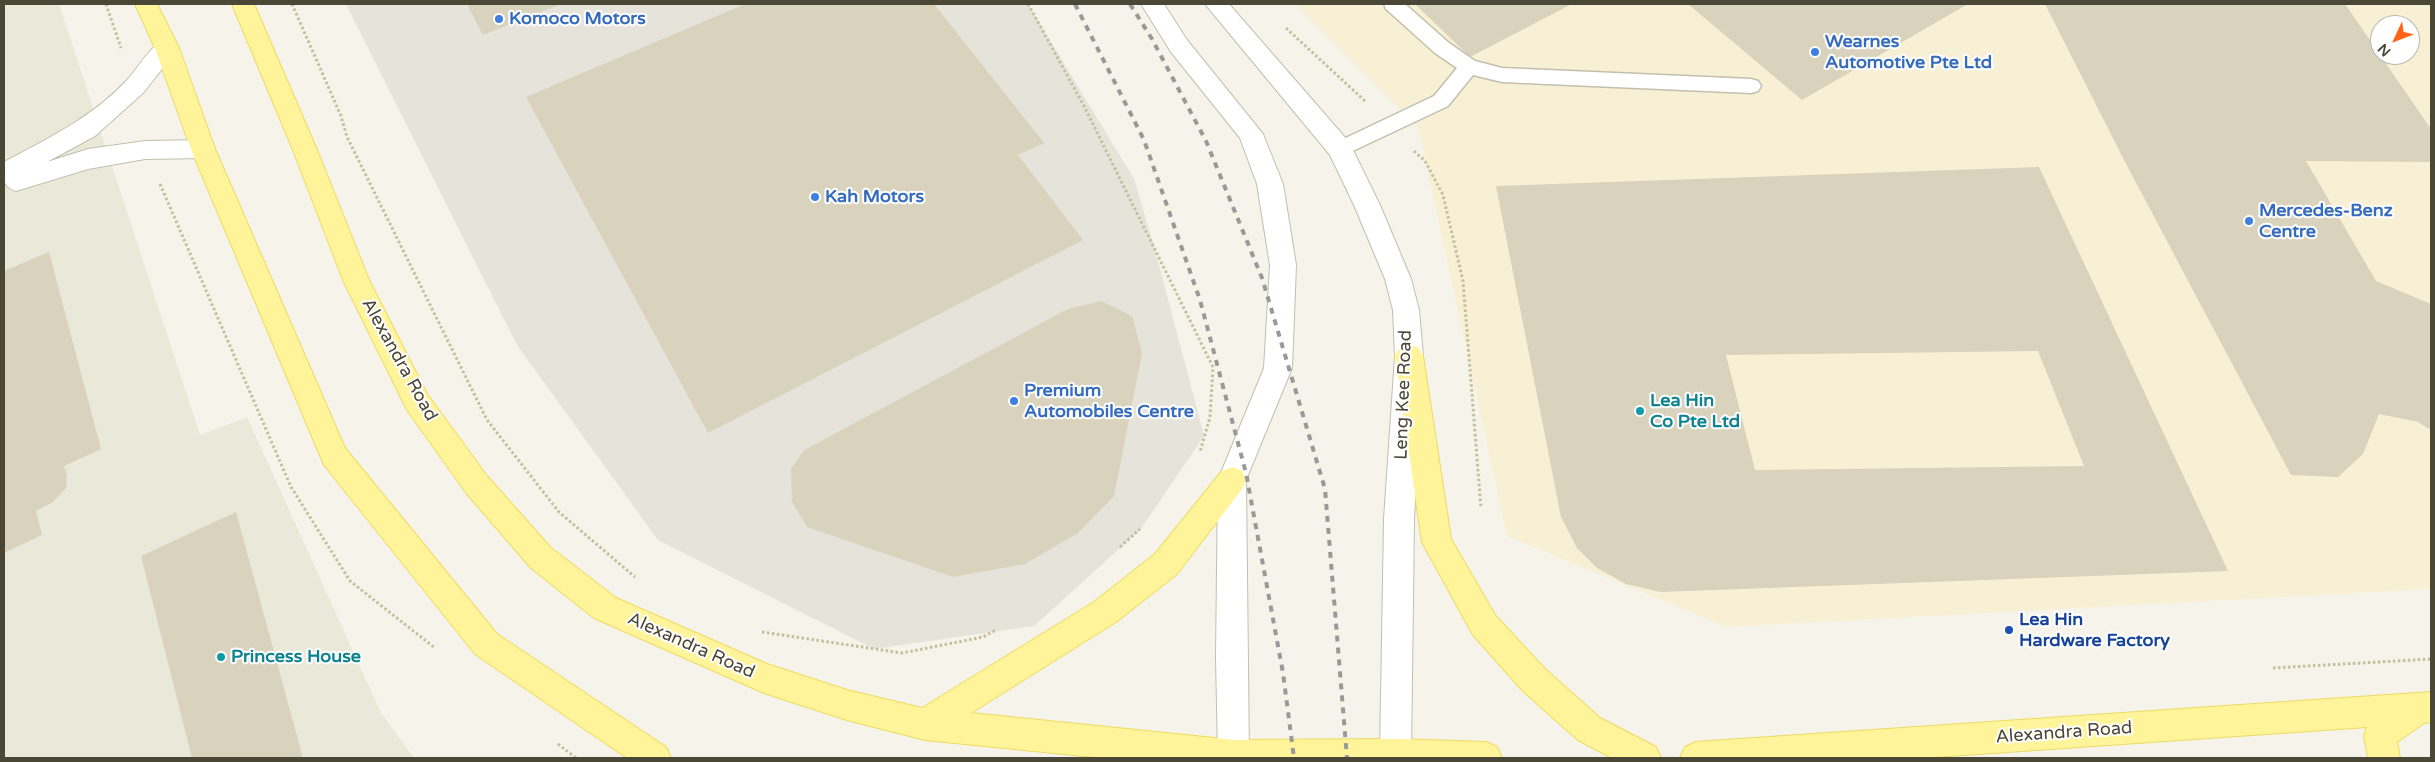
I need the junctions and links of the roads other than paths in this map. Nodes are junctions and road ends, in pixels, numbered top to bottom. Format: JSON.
{"nodes":[{"id":1,"x":146,"y":4,"type":"edge"},
{"id":2,"x":243,"y":4,"type":"edge"},
{"id":3,"x":1152,"y":4,"type":"edge"},
{"id":4,"x":1216,"y":4,"type":"edge"},
{"id":5,"x":1393,"y":4,"type":"edge"},
{"id":6,"x":167,"y":48,"type":"junction"},
{"id":7,"x":1469,"y":67,"type":"junction"},
{"id":8,"x":1751,"y":86,"type":"dead end"},
{"id":9,"x":203,"y":149,"type":"junction"},
{"id":10,"x":1340,"y":149,"type":"junction"},
{"id":11,"x":4,"y":174,"type":"edge"},
{"id":12,"x":4,"y":184,"type":"edge"},
{"id":13,"x":1409,"y":356,"type":"junction"},
{"id":14,"x":1232,"y":480,"type":"junction"},
{"id":15,"x":2424,"y":708,"type":"edge"},
{"id":16,"x":925,"y":724,"type":"junction"},
{"id":17,"x":1234,"y":757,"type":"edge"},
{"id":18,"x":1396,"y":757,"type":"edge"},
{"id":19,"x":654,"y":758,"type":"edge"},
{"id":20,"x":1486,"y":758,"type":"edge"},
{"id":21,"x":1645,"y":758,"type":"edge"},
{"id":22,"x":1696,"y":758,"type":"edge"},
{"id":23,"x":2384,"y":758,"type":"edge"}],
"edges":[{"from":1,"to":6,"type":"main road"},
{"from":2,"to":16,"type":"main road","name":"Alexandra Road"},
{"from":3,"to":14,"type":"street"},
{"from":4,"to":10,"type":"street","name":"Leng Kee Road"},
{"from":5,"to":7,"type":"lane"},
{"from":6,"to":9,"type":"main road"},
{"from":6,"to":11,"type":"street"},
{"from":7,"to":8,"type":"lane"},
{"from":7,"to":10,"type":"lane"},
{"from":9,"to":12,"type":"street"},
{"from":9,"to":19,"type":"main road"},
{"from":10,"to":13,"type":"street","name":"Leng Kee Road"},
{"from":13,"to":18,"type":"street","name":"Leng Kee Road"},
{"from":13,"to":21,"type":"main road"},
{"from":14,"to":16,"type":"main road"},
{"from":14,"to":17,"type":"street"},
{"from":15,"to":22,"type":"main road","name":"Alexandra Road"},
{"from":15,"to":23,"type":"main road"},
{"from":16,"to":17,"type":"main road","name":"Alexandra Road"},
{"from":17,"to":18,"type":"main road","name":"Alexandra Road"},
{"from":18,"to":20,"type":"main road","name":"Alexandra Road"}]}
